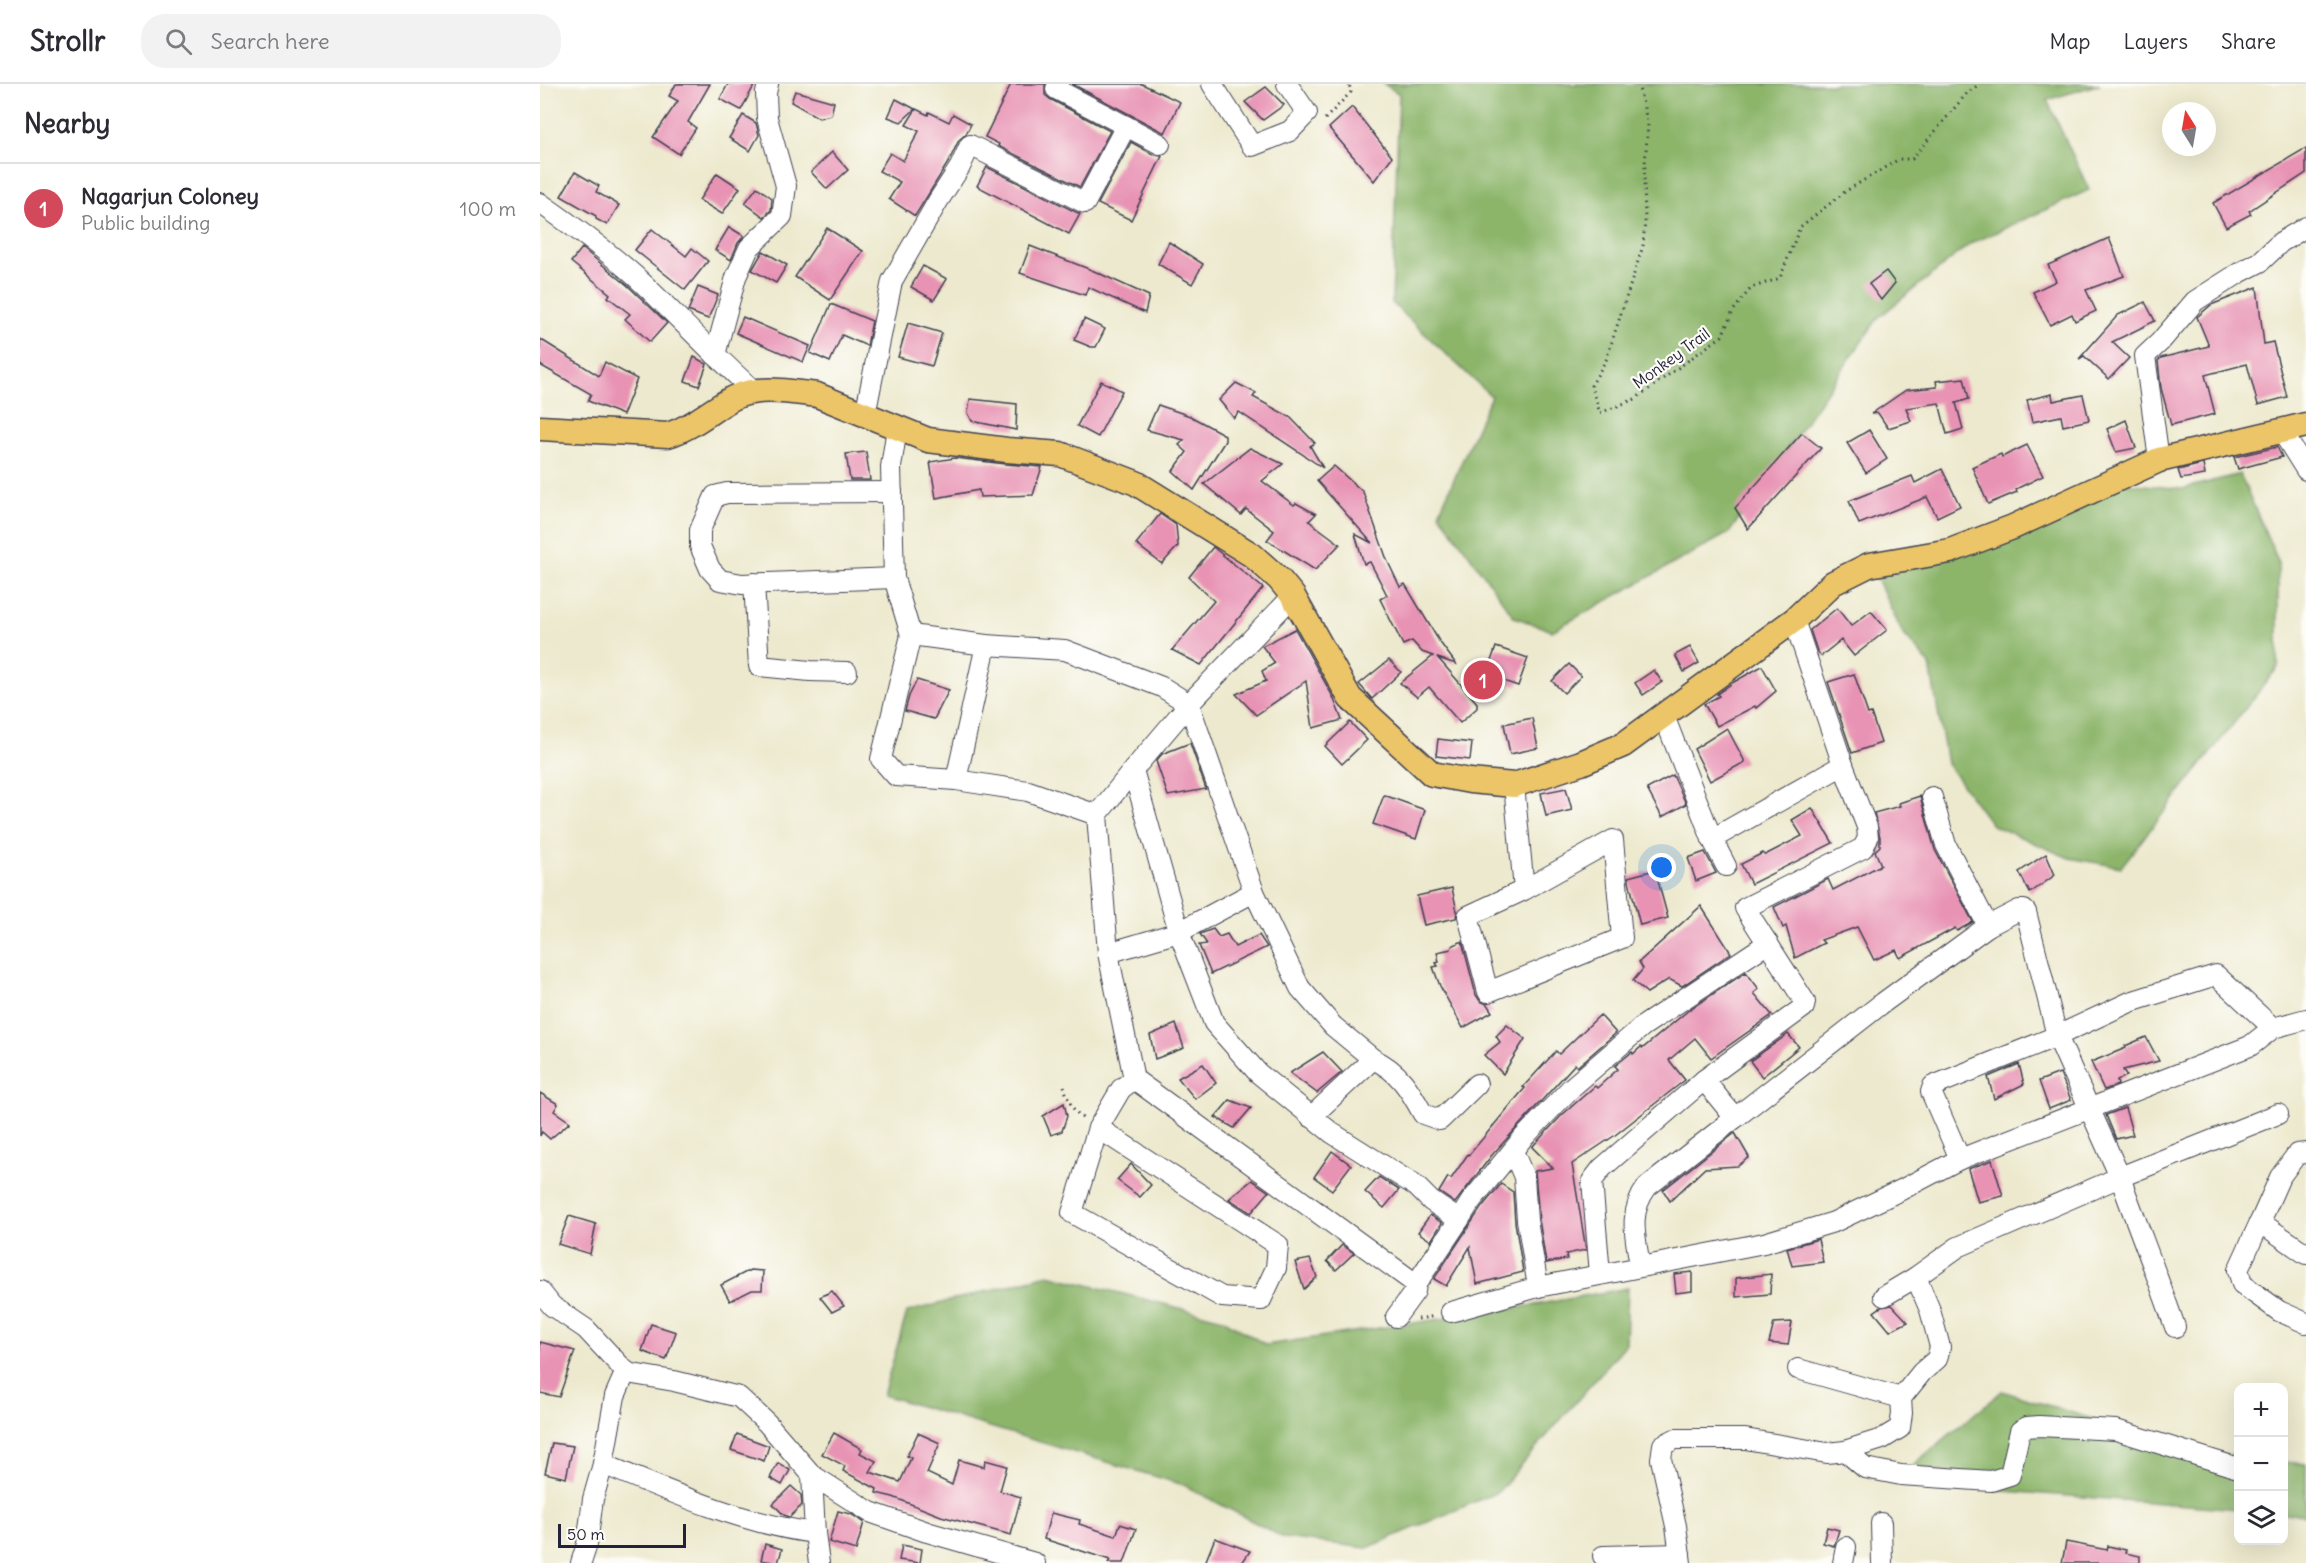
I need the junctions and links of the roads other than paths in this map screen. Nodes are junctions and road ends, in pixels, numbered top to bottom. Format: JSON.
{"nodes":[{"id":1,"x":768,"y":84,"type":"edge"},
{"id":2,"x":1059,"y":84,"type":"edge"},
{"id":3,"x":1212,"y":84,"type":"edge"},
{"id":4,"x":1287,"y":84,"type":"edge"},
{"id":5,"x":1126,"y":126,"type":"junction"},
{"id":6,"x":1160,"y":144,"type":"dead end"},
{"id":7,"x":540,"y":203,"type":"edge"},
{"id":8,"x":2306,"y":227,"type":"edge"},
{"id":9,"x":715,"y":355,"type":"junction"},
{"id":10,"x":754,"y":391,"type":"junction"},
{"id":11,"x":865,"y":415,"type":"junction"},
{"id":12,"x":2306,"y":425,"type":"edge"},
{"id":13,"x":540,"y":428,"type":"edge"},
{"id":14,"x":897,"y":428,"type":"junction"},
{"id":15,"x":2281,"y":430,"type":"junction"},
{"id":16,"x":2159,"y":460,"type":"junction"},
{"id":17,"x":2306,"y":470,"type":"edge"},
{"id":18,"x":892,"y":492,"type":"junction"},
{"id":19,"x":894,"y":578,"type":"junction"},
{"id":20,"x":754,"y":583,"type":"junction"},
{"id":21,"x":1293,"y":596,"type":"junction"},
{"id":22,"x":1794,"y":620,"type":"junction"},
{"id":23,"x":911,"y":635,"type":"junction"},
{"id":24,"x":986,"y":645,"type":"junction"},
{"id":25,"x":847,"y":672,"type":"dead end"},
{"id":26,"x":1189,"y":704,"type":"junction"},
{"id":27,"x":1664,"y":716,"type":"junction"},
{"id":28,"x":1843,"y":765,"type":"junction"},
{"id":29,"x":1133,"y":770,"type":"junction"},
{"id":30,"x":956,"y":780,"type":"junction"},
{"id":31,"x":1514,"y":785,"type":"junction"},
{"id":32,"x":1932,"y":797,"type":"dead end"},
{"id":33,"x":1097,"y":815,"type":"junction"},
{"id":34,"x":1712,"y":839,"type":"junction"},
{"id":35,"x":1726,"y":866,"type":"dead end"},
{"id":36,"x":1524,"y":890,"type":"junction"},
{"id":37,"x":1254,"y":891,"type":"junction"},
{"id":38,"x":1988,"y":926,"type":"junction"},
{"id":39,"x":1179,"y":932,"type":"junction"},
{"id":40,"x":1768,"y":943,"type":"junction"},
{"id":41,"x":1108,"y":953,"type":"junction"},
{"id":42,"x":2306,"y":1019,"type":"edge"},
{"id":43,"x":2273,"y":1028,"type":"junction"},
{"id":44,"x":2057,"y":1036,"type":"junction"},
{"id":45,"x":1373,"y":1059,"type":"junction"},
{"id":46,"x":1134,"y":1079,"type":"junction"},
{"id":47,"x":1704,"y":1080,"type":"junction"},
{"id":48,"x":1477,"y":1084,"type":"dead end"},
{"id":49,"x":2091,"y":1107,"type":"junction"},
{"id":50,"x":2278,"y":1114,"type":"dead end"},
{"id":51,"x":1311,"y":1117,"type":"junction"},
{"id":52,"x":1735,"y":1118,"type":"junction"},
{"id":53,"x":1098,"y":1128,"type":"junction"},
{"id":54,"x":1513,"y":1150,"type":"junction"},
{"id":55,"x":2306,"y":1153,"type":"edge"},
{"id":56,"x":1960,"y":1159,"type":"junction"},
{"id":57,"x":2120,"y":1177,"type":"junction"},
{"id":58,"x":1459,"y":1220,"type":"junction"},
{"id":59,"x":2260,"y":1222,"type":"junction"},
{"id":60,"x":2306,"y":1254,"type":"edge"},
{"id":61,"x":1640,"y":1265,"type":"junction"},
{"id":62,"x":1600,"y":1274,"type":"junction"},
{"id":63,"x":1916,"y":1278,"type":"junction"},
{"id":64,"x":1416,"y":1284,"type":"junction"},
{"id":65,"x":1538,"y":1287,"type":"junction"},
{"id":66,"x":540,"y":1291,"type":"edge"},
{"id":67,"x":1884,"y":1296,"type":"dead end"},
{"id":68,"x":1451,"y":1312,"type":"road end"},
{"id":69,"x":1396,"y":1317,"type":"road end"},
{"id":70,"x":2306,"y":1323,"type":"edge"},
{"id":71,"x":2175,"y":1327,"type":"dead end"},
{"id":72,"x":1798,"y":1369,"type":"dead end"},
{"id":73,"x":627,"y":1373,"type":"junction"},
{"id":74,"x":1901,"y":1398,"type":"junction"},
{"id":75,"x":1845,"y":1451,"type":"junction"},
{"id":76,"x":603,"y":1464,"type":"junction"},
{"id":77,"x":2234,"y":1467,"type":"edge"},
{"id":78,"x":812,"y":1475,"type":"junction"},
{"id":79,"x":1881,"y":1523,"type":"dead end"},
{"id":80,"x":815,"y":1533,"type":"junction"},
{"id":81,"x":1603,"y":1556,"type":"dead end"},
{"id":82,"x":1681,"y":1559,"type":"edge"},
{"id":83,"x":581,"y":1563,"type":"edge"},
{"id":84,"x":819,"y":1563,"type":"edge"},
{"id":85,"x":1035,"y":1563,"type":"edge"},
{"id":86,"x":1882,"y":1563,"type":"edge"}],
"edges":[{"from":1,"to":9,"type":"street"},
{"from":2,"to":5,"type":"street"},
{"from":3,"to":4,"type":"street"},
{"from":5,"to":6,"type":"street"},
{"from":5,"to":11,"type":"street"},
{"from":7,"to":9,"type":"street"},
{"from":8,"to":16,"type":"street"},
{"from":9,"to":10,"type":"street"},
{"from":10,"to":11,"type":"main road"},
{"from":10,"to":13,"type":"main road"},
{"from":11,"to":14,"type":"main road"},
{"from":12,"to":15,"type":"main road"},
{"from":14,"to":18,"type":"street"},
{"from":14,"to":21,"type":"main road"},
{"from":15,"to":16,"type":"main road"},
{"from":15,"to":17,"type":"street"},
{"from":16,"to":22,"type":"main road"},
{"from":18,"to":19,"type":"street"},
{"from":18,"to":20,"type":"street"},
{"from":19,"to":20,"type":"street"},
{"from":19,"to":23,"type":"street"},
{"from":20,"to":25,"type":"street"},
{"from":21,"to":26,"type":"street"},
{"from":21,"to":31,"type":"main road"},
{"from":22,"to":27,"type":"main road"},
{"from":22,"to":28,"type":"street"},
{"from":23,"to":24,"type":"street"},
{"from":23,"to":30,"type":"street"},
{"from":24,"to":26,"type":"street"},
{"from":24,"to":30,"type":"street"},
{"from":26,"to":29,"type":"street"},
{"from":26,"to":37,"type":"street"},
{"from":27,"to":31,"type":"main road"},
{"from":27,"to":34,"type":"street"},
{"from":28,"to":34,"type":"street"},
{"from":28,"to":40,"type":"street"},
{"from":29,"to":33,"type":"street"},
{"from":29,"to":39,"type":"street"},
{"from":30,"to":33,"type":"street"},
{"from":31,"to":36,"type":"street"},
{"from":32,"to":38,"type":"street"},
{"from":33,"to":41,"type":"street"},
{"from":34,"to":35,"type":"street"},
{"from":36,"to":36,"type":"street"},
{"from":37,"to":39,"type":"street"},
{"from":37,"to":45,"type":"street"},
{"from":38,"to":44,"type":"street"},
{"from":38,"to":52,"type":"street"},
{"from":39,"to":41,"type":"street"},
{"from":39,"to":51,"type":"street"},
{"from":40,"to":47,"type":"street"},
{"from":40,"to":54,"type":"street"},
{"from":41,"to":46,"type":"street"},
{"from":42,"to":43,"type":"street"},
{"from":43,"to":44,"type":"street"},
{"from":43,"to":49,"type":"street"},
{"from":44,"to":49,"type":"street"},
{"from":44,"to":56,"type":"street"},
{"from":45,"to":48,"type":"street"},
{"from":45,"to":51,"type":"street"},
{"from":46,"to":53,"type":"street"},
{"from":46,"to":64,"type":"street"},
{"from":47,"to":52,"type":"street"},
{"from":47,"to":62,"type":"street"},
{"from":49,"to":56,"type":"street"},
{"from":49,"to":57,"type":"street"},
{"from":50,"to":57,"type":"street"},
{"from":51,"to":58,"type":"street"},
{"from":52,"to":61,"type":"street"},
{"from":53,"to":53,"type":"street"},
{"from":54,"to":58,"type":"street"},
{"from":54,"to":65,"type":"street"},
{"from":55,"to":59,"type":"street"},
{"from":56,"to":61,"type":"street"},
{"from":57,"to":63,"type":"street"},
{"from":57,"to":71,"type":"street"},
{"from":58,"to":64,"type":"street"},
{"from":59,"to":60,"type":"street"},
{"from":59,"to":70,"type":"street"},
{"from":61,"to":62,"type":"street"},
{"from":62,"to":65,"type":"street"},
{"from":63,"to":67,"type":"street"},
{"from":63,"to":74,"type":"street"},
{"from":64,"to":69,"type":"street"},
{"from":65,"to":68,"type":"street"},
{"from":66,"to":73,"type":"street"},
{"from":72,"to":74,"type":"street"},
{"from":73,"to":76,"type":"street"},
{"from":73,"to":78,"type":"street"},
{"from":74,"to":75,"type":"street"},
{"from":75,"to":77,"type":"street"},
{"from":75,"to":82,"type":"street"},
{"from":76,"to":80,"type":"street"},
{"from":76,"to":83,"type":"street"},
{"from":78,"to":80,"type":"street"},
{"from":78,"to":85,"type":"street"},
{"from":79,"to":86,"type":"street"},
{"from":80,"to":84,"type":"street"},
{"from":81,"to":82,"type":"street"}]}
